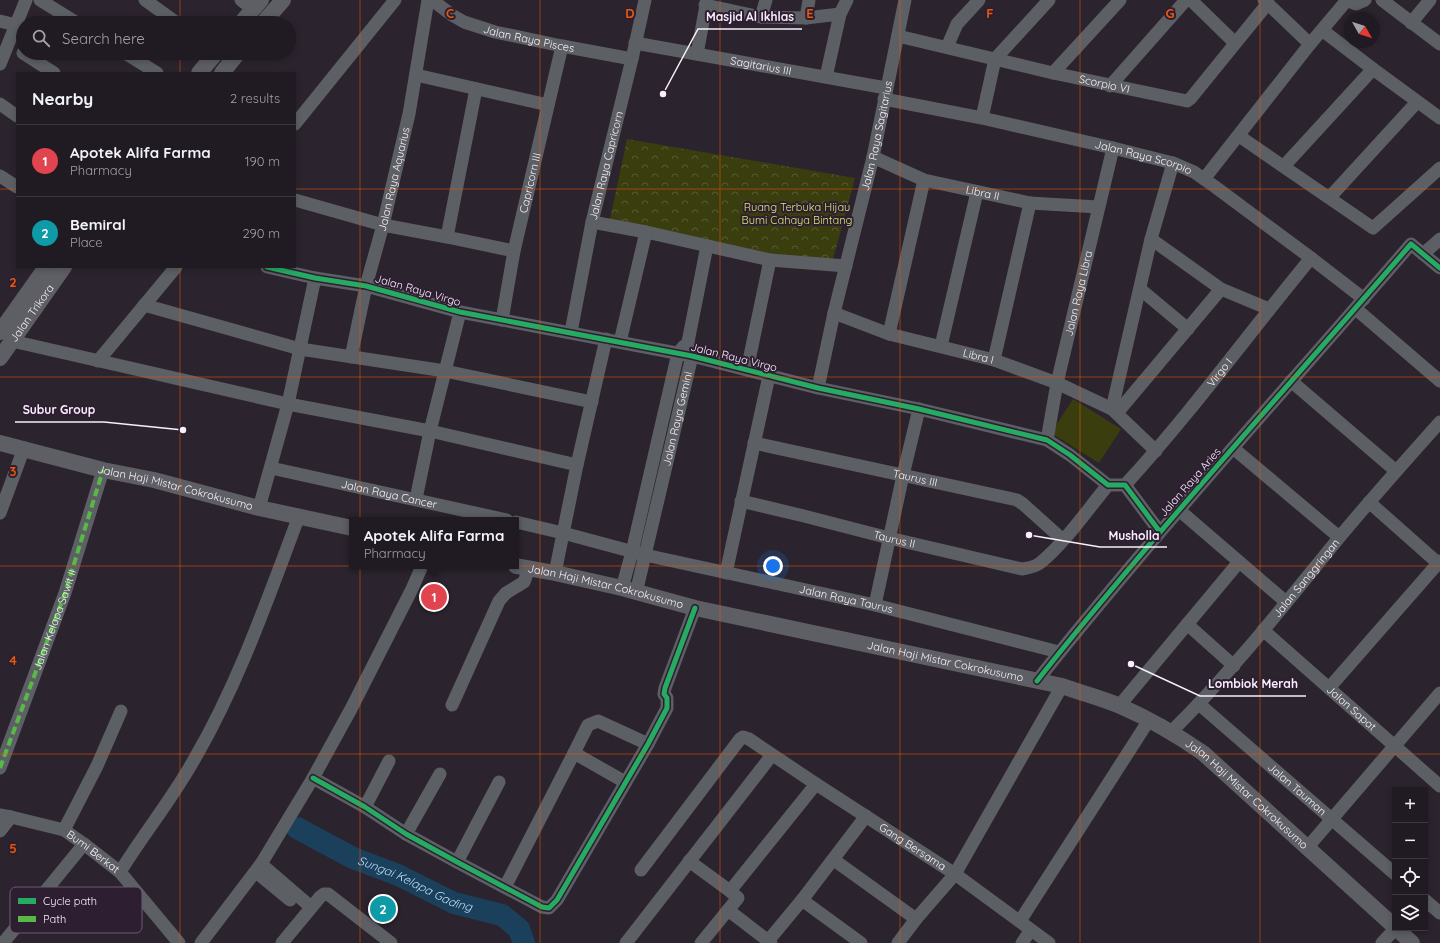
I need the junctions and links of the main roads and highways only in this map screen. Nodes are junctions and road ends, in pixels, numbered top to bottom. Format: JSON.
{"nodes":[{"id":1,"x":282,"y":0,"type":"edge"},
{"id":2,"x":252,"y":3,"type":"edge"},
{"id":3,"x":246,"y":16,"type":"edge"},
{"id":4,"x":269,"y":16,"type":"edge"},
{"id":5,"x":210,"y":60,"type":"edge"},
{"id":6,"x":232,"y":60,"type":"edge"},
{"id":7,"x":200,"y":72,"type":"edge"},
{"id":8,"x":223,"y":72,"type":"edge"},
{"id":9,"x":45,"y":268,"type":"edge"},
{"id":10,"x":63,"y":268,"type":"edge"},
{"id":11,"x":6,"y":337,"type":"edge"},
{"id":12,"x":0,"y":358,"type":"edge"},
{"id":13,"x":0,"y":443,"type":"edge"},
{"id":14,"x":349,"y":527,"type":"edge"},
{"id":15,"x":522,"y":567,"type":"edge"},
{"id":16,"x":1392,"y":924,"type":"edge"},
{"id":17,"x":1399,"y":931,"type":"edge"},
{"id":18,"x":1412,"y":943,"type":"edge"}],
"edges":[{"from":1,"to":4,"type":"main road"},
{"from":2,"to":3,"type":"main road"},
{"from":5,"to":7,"type":"main road"},
{"from":6,"to":8,"type":"main road"},
{"from":9,"to":11,"type":"main road","name":"Jalan Trikora"},
{"from":10,"to":11,"type":"main road","name":"Jalan Trikora"},
{"from":11,"to":12,"type":"main road","name":"Jalan Trikora"},
{"from":13,"to":14,"type":"main road","name":"Jalan Haji Mistar Cokrokusumo"},
{"from":15,"to":16,"type":"main road","name":"Jalan Haji Mistar Cokrokusumo"},
{"from":17,"to":18,"type":"main road","name":"Jalan Haji Mistar Cokrokusumo"}]}
